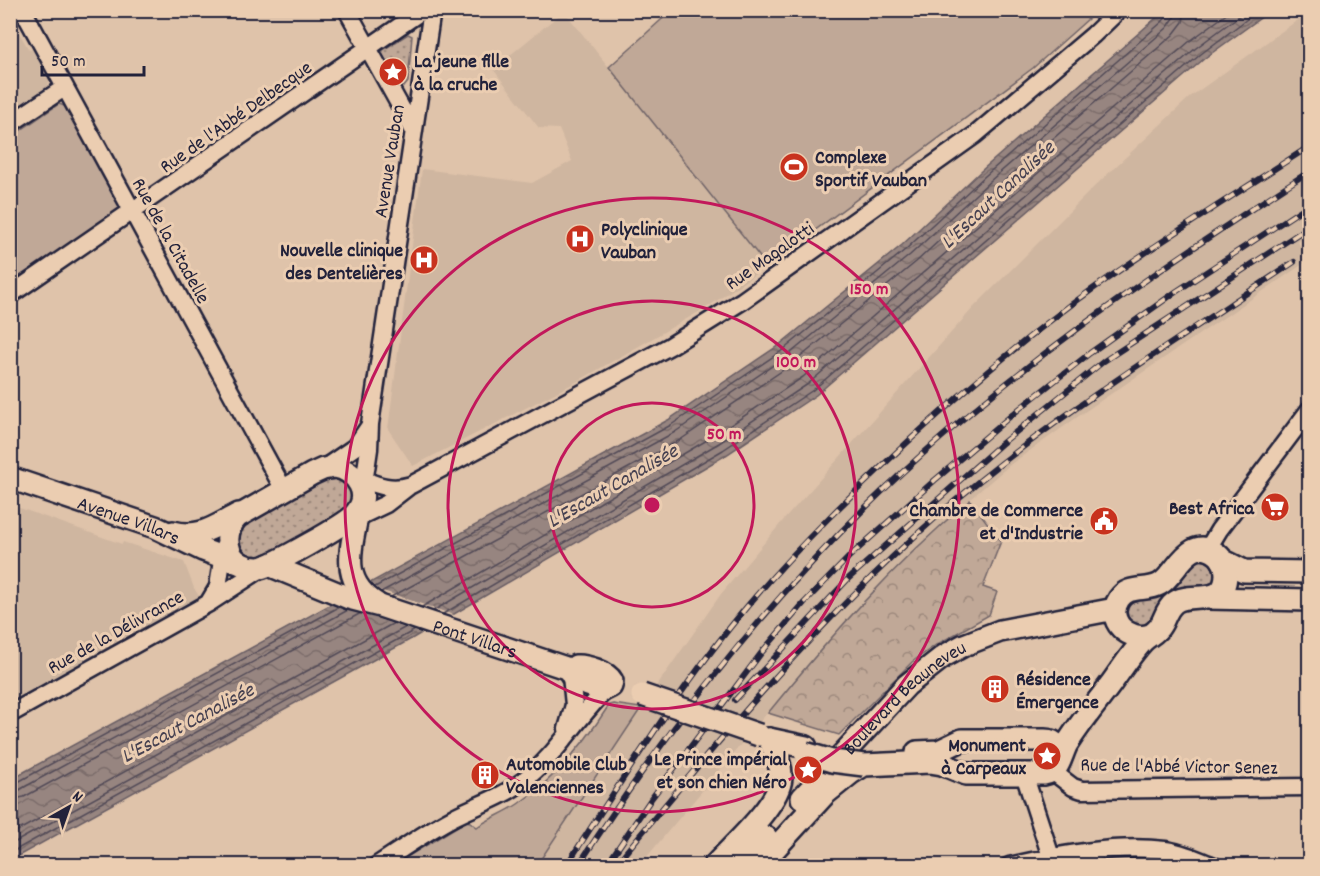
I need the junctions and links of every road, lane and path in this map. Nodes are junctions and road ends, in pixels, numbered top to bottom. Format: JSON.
{"nodes":[{"id":1,"x":23,"y":10,"type":"edge"},
{"id":2,"x":347,"y":10,"type":"edge"},
{"id":3,"x":423,"y":10,"type":"edge"},
{"id":4,"x":432,"y":10,"type":"edge"},
{"id":5,"x":1119,"y":10,"type":"edge"},
{"id":6,"x":368,"y":49,"type":"junction"},
{"id":7,"x":64,"y":88,"type":"junction"},
{"id":8,"x":10,"y":124,"type":"edge"},
{"id":9,"x":414,"y":131,"type":"junction"},
{"id":10,"x":132,"y":212,"type":"junction"},
{"id":11,"x":10,"y":295,"type":"edge"},
{"id":12,"x":1310,"y":410,"type":"edge"},
{"id":13,"x":370,"y":424,"type":"junction"},
{"id":14,"x":323,"y":469,"type":"junction"},
{"id":15,"x":10,"y":478,"type":"edge"},
{"id":16,"x":411,"y":485,"type":"junction"},
{"id":17,"x":284,"y":490,"type":"junction"},
{"id":18,"x":356,"y":500,"type":"junction"},
{"id":19,"x":240,"y":514,"type":"junction"},
{"id":20,"x":154,"y":527,"type":"junction"},
{"id":21,"x":228,"y":534,"type":"junction"},
{"id":22,"x":1215,"y":555,"type":"junction"},
{"id":23,"x":221,"y":557,"type":"junction"},
{"id":24,"x":259,"y":566,"type":"junction"},
{"id":25,"x":1310,"y":572,"type":"edge"},
{"id":26,"x":1207,"y":598,"type":"junction"},
{"id":27,"x":1310,"y":600,"type":"edge"},
{"id":28,"x":209,"y":603,"type":"junction"},
{"id":29,"x":380,"y":606,"type":"junction"},
{"id":30,"x":1115,"y":609,"type":"junction"},
{"id":31,"x":1122,"y":630,"type":"junction"},
{"id":32,"x":1150,"y":635,"type":"junction"},
{"id":33,"x":572,"y":673,"type":"junction"},
{"id":34,"x":609,"y":687,"type":"junction"},
{"id":35,"x":10,"y":714,"type":"edge"},
{"id":36,"x":764,"y":737,"type":"junction"},
{"id":37,"x":1045,"y":740,"type":"junction"},
{"id":38,"x":560,"y":744,"type":"junction"},
{"id":39,"x":954,"y":744,"type":"junction"},
{"id":40,"x":864,"y":759,"type":"junction"},
{"id":41,"x":1056,"y":765,"type":"junction"},
{"id":42,"x":955,"y":769,"type":"junction"},
{"id":43,"x":1024,"y":774,"type":"junction"},
{"id":44,"x":1310,"y":787,"type":"edge"},
{"id":45,"x":1053,"y":862,"type":"edge"},
{"id":46,"x":763,"y":863,"type":"edge"},
{"id":47,"x":1012,"y":865,"type":"edge"},
{"id":48,"x":376,"y":866,"type":"edge"},
{"id":49,"x":714,"y":866,"type":"edge"},
{"id":50,"x":739,"y":866,"type":"edge"},
{"id":51,"x":1214,"y":866,"type":"edge"}],
"edges":[{"from":1,"to":7,"type":"street","name":"Rue de la Citadelle"},
{"from":2,"to":6,"type":"street"},
{"from":3,"to":6,"type":"street","name":"Rue de l'Abbé Delbecque"},
{"from":4,"to":9,"type":"street","name":"Avenue Vauban"},
{"from":5,"to":16,"type":"street","name":"Rue Magalotti"},
{"from":6,"to":9,"type":"street"},
{"from":6,"to":10,"type":"street","name":"Rue de l'Abbé Delbecque"},
{"from":7,"to":8,"type":"street"},
{"from":7,"to":10,"type":"street","name":"Rue de la Citadelle"},
{"from":9,"to":13,"type":"street","name":"Avenue Vauban"},
{"from":10,"to":11,"type":"street","name":"Rue de l'Abbé Delbecque"},
{"from":10,"to":17,"type":"street","name":"Rue de la Citadelle"},
{"from":12,"to":22,"type":"street"},
{"from":13,"to":14,"type":"street","name":"Avenue Vauban"},
{"from":13,"to":18,"type":"street","name":"Avenue Vauban"},
{"from":14,"to":17,"type":"main road"},
{"from":14,"to":18,"type":"main road"},
{"from":15,"to":20,"type":"main road","name":"Avenue Villars"},
{"from":16,"to":18,"type":"street","name":"Rue Magalotti"},
{"from":16,"to":18,"type":"street","name":"Rue Magalotti"},
{"from":17,"to":19,"type":"main road"},
{"from":18,"to":24,"type":"main road"},
{"from":18,"to":29,"type":"main road","name":"Pont Villars"},
{"from":19,"to":20,"type":"main road"},
{"from":19,"to":21,"type":"main road"},
{"from":20,"to":23,"type":"main road","name":"Avenue Villars"},
{"from":21,"to":23,"type":"street","name":"Rue de la Délivrance"},
{"from":21,"to":24,"type":"main road"},
{"from":22,"to":25,"type":"main road"},
{"from":22,"to":26,"type":"main road"},
{"from":22,"to":30,"type":"main road"},
{"from":23,"to":24,"type":"main road","name":"Avenue Villars"},
{"from":23,"to":28,"type":"street","name":"Rue de la Délivrance"},
{"from":24,"to":28,"type":"street","name":"Rue de la Délivrance"},
{"from":24,"to":29,"type":"main road","name":"Pont Villars"},
{"from":26,"to":27,"type":"main road"},
{"from":26,"to":32,"type":"main road"},
{"from":28,"to":35,"type":"street","name":"Rue de la Délivrance"},
{"from":29,"to":33,"type":"main road","name":"Pont Villars"},
{"from":30,"to":31,"type":"main road"},
{"from":30,"to":50,"type":"main road","name":"Boulevard Beauneveu"},
{"from":31,"to":32,"type":"main road"},
{"from":31,"to":37,"type":"main road"},
{"from":32,"to":41,"type":"main road"},
{"from":33,"to":34,"type":"main road","name":"Pont Villars"},
{"from":33,"to":38,"type":"street"},
{"from":34,"to":36,"type":"main road","bridge":true},
{"from":34,"to":38,"type":"street"},
{"from":36,"to":40,"type":"main road","bridge":true},
{"from":36,"to":49,"type":"main road"},
{"from":37,"to":39,"type":"main road"},
{"from":37,"to":41,"type":"main road"},
{"from":38,"to":48,"type":"street"},
{"from":39,"to":40,"type":"main road"},
{"from":39,"to":42,"type":"main road"},
{"from":40,"to":42,"type":"main road"},
{"from":40,"to":46,"type":"main road"},
{"from":41,"to":43,"type":"main road"},
{"from":41,"to":44,"type":"street","name":"Rue de l'Abbé Victor Senez"},
{"from":42,"to":43,"type":"main road"},
{"from":43,"to":45,"type":"street"},
{"from":45,"to":47,"type":"street"},
{"from":45,"to":51,"type":"street"}]}
